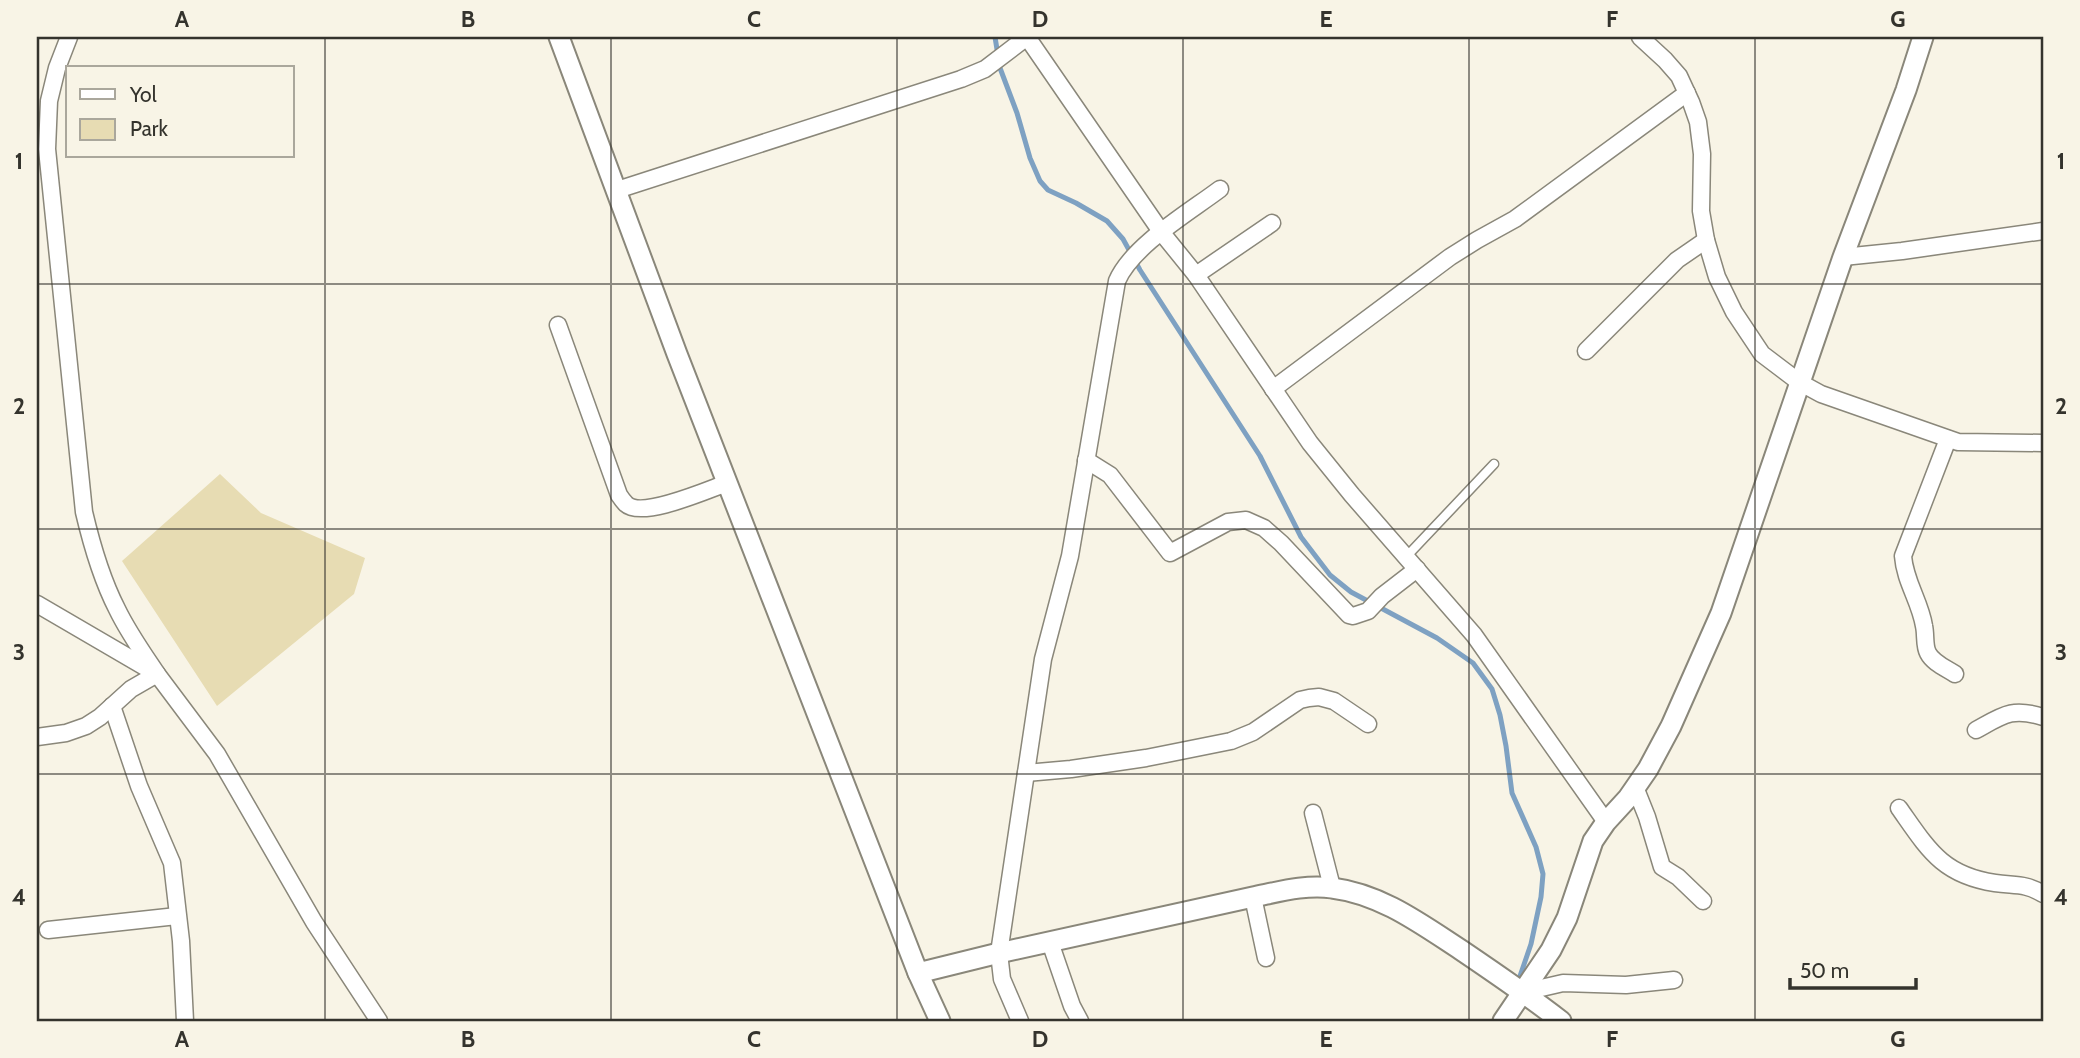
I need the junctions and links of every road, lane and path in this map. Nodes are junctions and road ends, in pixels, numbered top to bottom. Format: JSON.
{"nodes":[{"id":1,"x":69,"y":37,"type":"edge"},
{"id":2,"x":559,"y":37,"type":"edge"},
{"id":3,"x":1027,"y":37,"type":"edge"},
{"id":4,"x":1640,"y":37,"type":"edge"},
{"id":5,"x":1923,"y":37,"type":"edge"},
{"id":6,"x":1687,"y":93,"type":"junction"},
{"id":7,"x":1220,"y":189,"type":"dead end"},
{"id":8,"x":617,"y":190,"type":"junction"},
{"id":9,"x":1272,"y":223,"type":"dead end"},
{"id":10,"x":2043,"y":230,"type":"edge"},
{"id":11,"x":1162,"y":233,"type":"junction"},
{"id":12,"x":1706,"y":240,"type":"junction"},
{"id":13,"x":1843,"y":257,"type":"junction"},
{"id":14,"x":1196,"y":275,"type":"junction"},
{"id":15,"x":558,"y":325,"type":"dead end"},
{"id":16,"x":1586,"y":351,"type":"dead end"},
{"id":17,"x":1799,"y":382,"type":"junction"},
{"id":18,"x":1273,"y":389,"type":"junction"},
{"id":19,"x":1948,"y":439,"type":"junction"},
{"id":20,"x":2043,"y":443,"type":"edge"},
{"id":21,"x":1086,"y":460,"type":"junction"},
{"id":22,"x":1494,"y":464,"type":"dead end"},
{"id":23,"x":727,"y":483,"type":"junction"},
{"id":24,"x":1411,"y":563,"type":"junction"},
{"id":25,"x":37,"y":604,"type":"edge"},
{"id":26,"x":157,"y":674,"type":"junction"},
{"id":27,"x":1955,"y":674,"type":"dead end"},
{"id":28,"x":112,"y":706,"type":"junction"},
{"id":29,"x":2043,"y":717,"type":"edge"},
{"id":30,"x":1368,"y":724,"type":"dead end"},
{"id":31,"x":1976,"y":730,"type":"dead end"},
{"id":32,"x":37,"y":737,"type":"edge"},
{"id":33,"x":1026,"y":773,"type":"junction"},
{"id":34,"x":1635,"y":787,"type":"junction"},
{"id":35,"x":1899,"y":808,"type":"dead end"},
{"id":36,"x":1313,"y":813,"type":"dead end"},
{"id":37,"x":1606,"y":822,"type":"junction"},
{"id":38,"x":1332,"y":887,"type":"junction"},
{"id":39,"x":2043,"y":894,"type":"edge"},
{"id":40,"x":1253,"y":897,"type":"junction"},
{"id":41,"x":1703,"y":901,"type":"dead end"},
{"id":42,"x":177,"y":916,"type":"junction"},
{"id":43,"x":48,"y":930,"type":"dead end"},
{"id":44,"x":1050,"y":942,"type":"junction"},
{"id":45,"x":999,"y":953,"type":"junction"},
{"id":46,"x":1266,"y":958,"type":"dead end"},
{"id":47,"x":918,"y":973,"type":"junction"},
{"id":48,"x":1674,"y":980,"type":"dead end"},
{"id":49,"x":1524,"y":992,"type":"junction"},
{"id":50,"x":185,"y":1021,"type":"edge"},
{"id":51,"x":379,"y":1021,"type":"edge"},
{"id":52,"x":940,"y":1021,"type":"edge"},
{"id":53,"x":1020,"y":1021,"type":"edge"},
{"id":54,"x":1080,"y":1021,"type":"edge"},
{"id":55,"x":1503,"y":1021,"type":"edge"},
{"id":56,"x":1561,"y":1021,"type":"edge"}],
"edges":[{"from":1,"to":26,"type":"street"},
{"from":2,"to":8,"type":"street"},
{"from":3,"to":8,"type":"street"},
{"from":3,"to":11,"type":"street"},
{"from":4,"to":6,"type":"street"},
{"from":5,"to":13,"type":"street"},
{"from":6,"to":12,"type":"street"},
{"from":6,"to":18,"type":"street"},
{"from":7,"to":11,"type":"street"},
{"from":8,"to":23,"type":"street"},
{"from":9,"to":14,"type":"street"},
{"from":10,"to":13,"type":"street"},
{"from":11,"to":14,"type":"street"},
{"from":11,"to":21,"type":"street"},
{"from":12,"to":16,"type":"street"},
{"from":12,"to":17,"type":"street"},
{"from":13,"to":17,"type":"street"},
{"from":14,"to":18,"type":"street"},
{"from":15,"to":23,"type":"street"},
{"from":17,"to":19,"type":"street"},
{"from":17,"to":34,"type":"street"},
{"from":18,"to":24,"type":"street"},
{"from":19,"to":20,"type":"street"},
{"from":19,"to":27,"type":"street"},
{"from":21,"to":24,"type":"street"},
{"from":21,"to":33,"type":"street"},
{"from":22,"to":24,"type":"lane"},
{"from":23,"to":47,"type":"street"},
{"from":24,"to":37,"type":"street"},
{"from":25,"to":26,"type":"street"},
{"from":26,"to":28,"type":"street"},
{"from":26,"to":51,"type":"street"},
{"from":28,"to":32,"type":"street"},
{"from":28,"to":42,"type":"street"},
{"from":29,"to":31,"type":"street"},
{"from":30,"to":33,"type":"street"},
{"from":33,"to":45,"type":"street"},
{"from":34,"to":37,"type":"street"},
{"from":34,"to":41,"type":"street"},
{"from":35,"to":39,"type":"street"},
{"from":36,"to":38,"type":"street"},
{"from":37,"to":49,"type":"street"},
{"from":38,"to":40,"type":"street"},
{"from":38,"to":49,"type":"street"},
{"from":40,"to":44,"type":"street"},
{"from":40,"to":46,"type":"street"},
{"from":42,"to":43,"type":"street"},
{"from":42,"to":50,"type":"street"},
{"from":44,"to":45,"type":"street"},
{"from":44,"to":54,"type":"street"},
{"from":45,"to":47,"type":"street"},
{"from":45,"to":53,"type":"street"},
{"from":47,"to":52,"type":"street"},
{"from":48,"to":49,"type":"street"},
{"from":49,"to":55,"type":"street"},
{"from":49,"to":56,"type":"street"}]}
